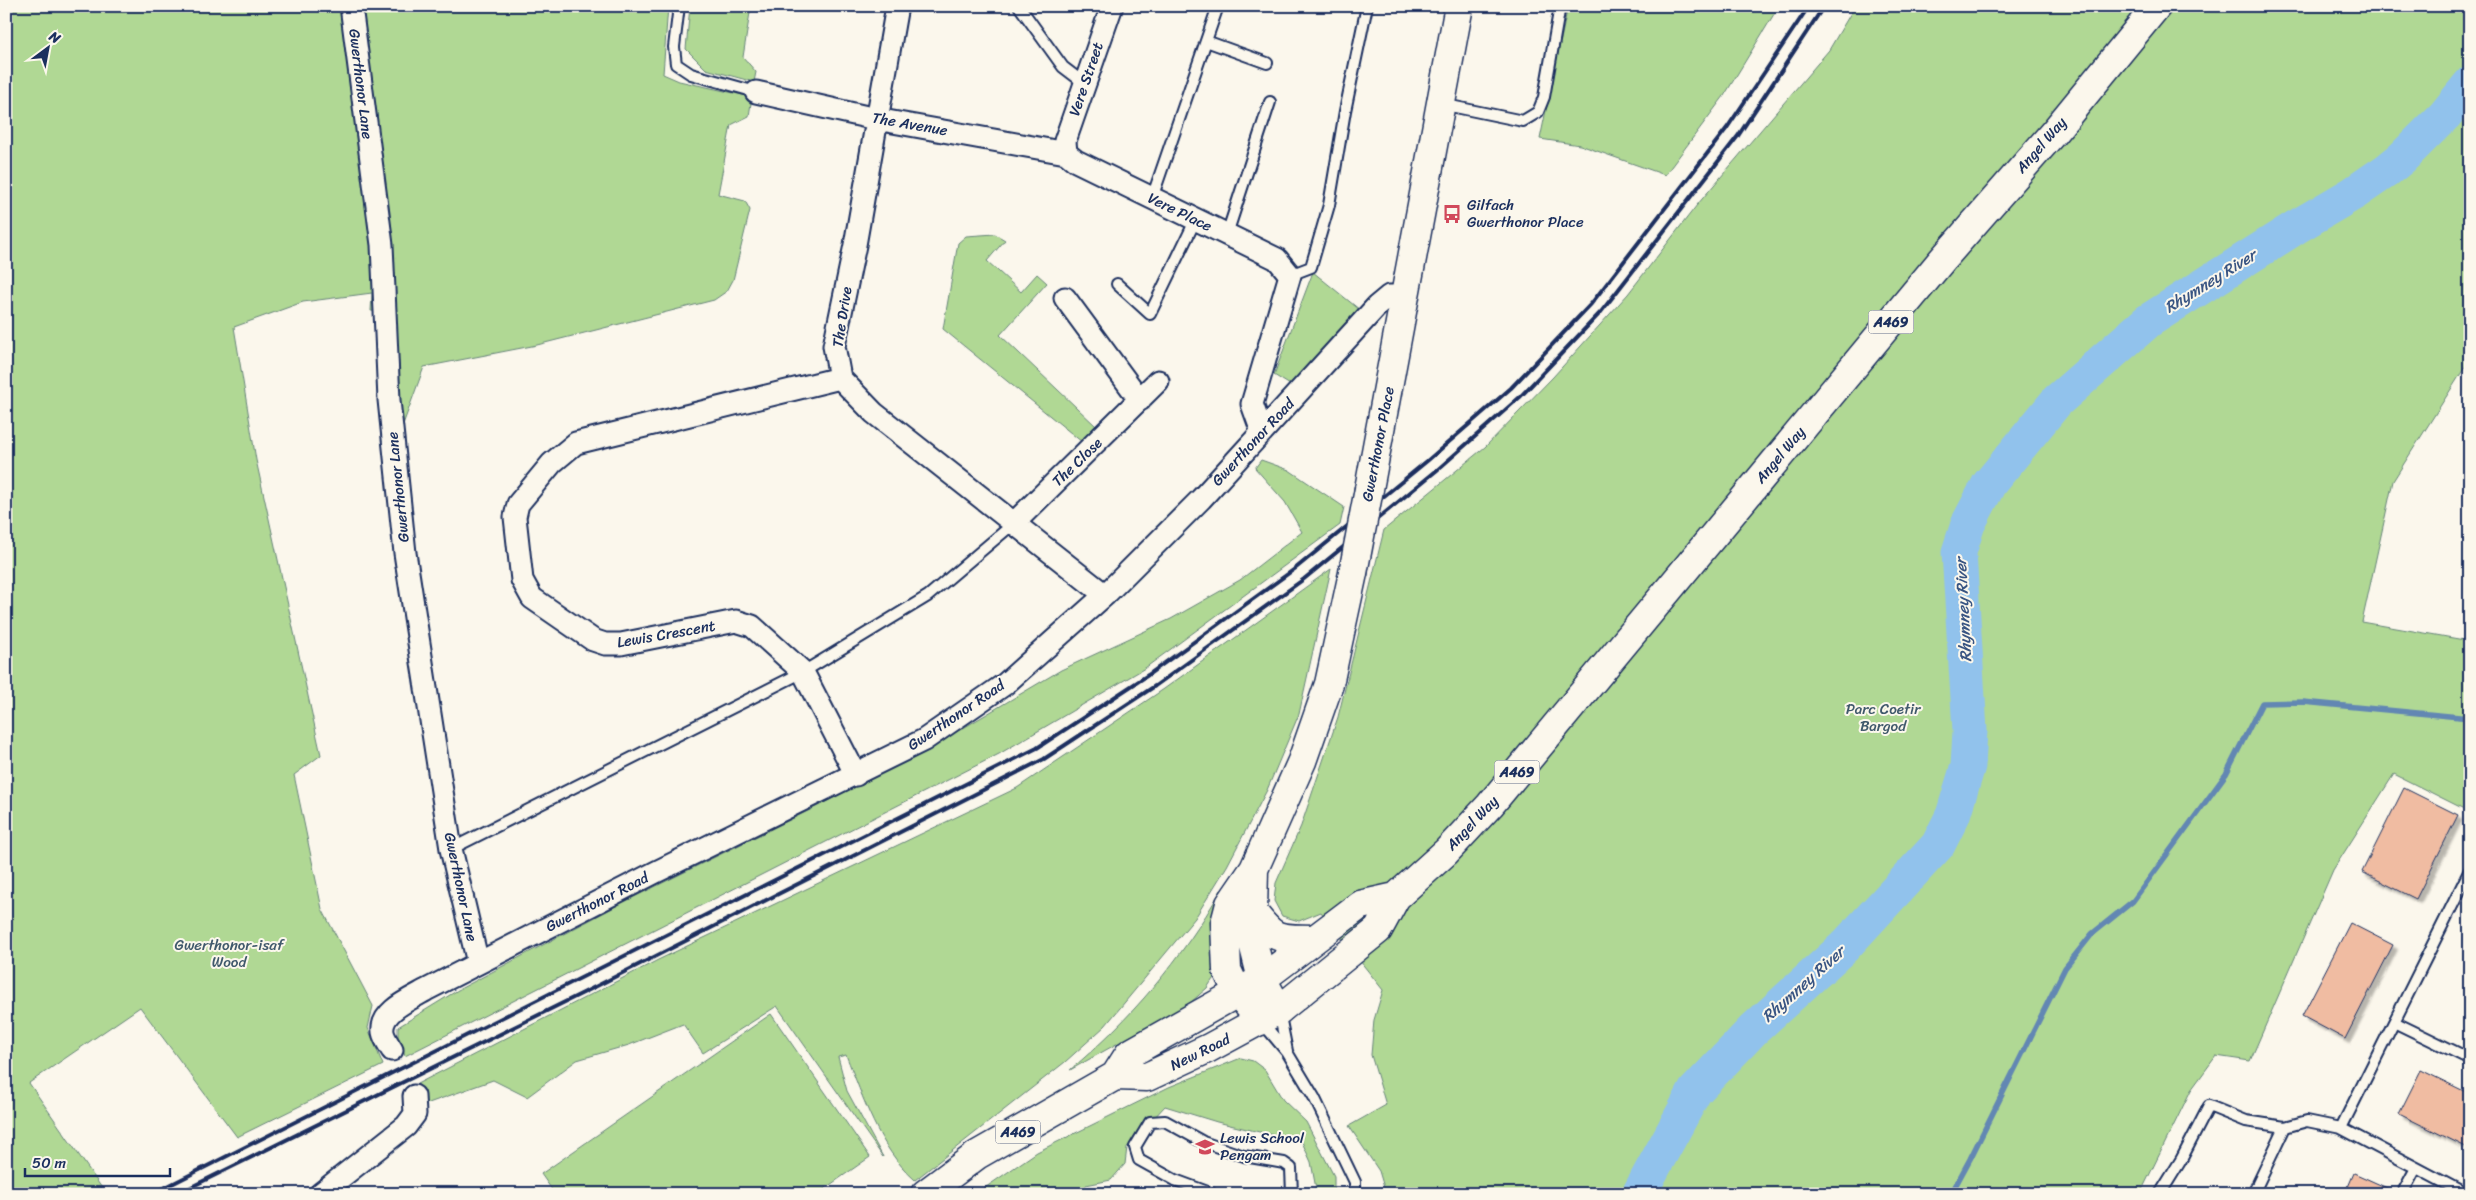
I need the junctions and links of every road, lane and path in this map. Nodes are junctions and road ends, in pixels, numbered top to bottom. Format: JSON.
{"nodes":[{"id":1,"x":351,"y":6,"type":"edge"},
{"id":2,"x":679,"y":6,"type":"edge"},
{"id":3,"x":897,"y":6,"type":"edge"},
{"id":4,"x":1019,"y":6,"type":"edge"},
{"id":5,"x":1112,"y":6,"type":"edge"},
{"id":6,"x":1218,"y":6,"type":"edge"},
{"id":7,"x":1368,"y":6,"type":"edge"},
{"id":8,"x":1459,"y":6,"type":"edge"},
{"id":9,"x":1560,"y":6,"type":"edge"},
{"id":10,"x":2157,"y":6,"type":"edge"},
{"id":11,"x":1206,"y":41,"type":"junction"},
{"id":12,"x":1267,"y":63,"type":"dead end"},
{"id":13,"x":1084,"y":83,"type":"junction"},
{"id":14,"x":756,"y":92,"type":"joint"},
{"id":15,"x":1270,"y":102,"type":"dead end"},
{"id":16,"x":1440,"y":104,"type":"junction"},
{"id":17,"x":876,"y":119,"type":"junction"},
{"id":18,"x":1066,"y":153,"type":"junction"},
{"id":19,"x":1152,"y":198,"type":"junction"},
{"id":20,"x":1196,"y":219,"type":"junction"},
{"id":21,"x":1227,"y":234,"type":"junction"},
{"id":22,"x":1290,"y":275,"type":"junction"},
{"id":23,"x":1117,"y":284,"type":"dead end"},
{"id":24,"x":1406,"y":296,"type":"junction"},
{"id":25,"x":1065,"y":298,"type":"dead end"},
{"id":26,"x":840,"y":378,"type":"junction"},
{"id":27,"x":1158,"y":381,"type":"dead end"},
{"id":28,"x":1140,"y":400,"type":"junction"},
{"id":29,"x":1262,"y":432,"type":"junction"},
{"id":30,"x":1013,"y":524,"type":"junction"},
{"id":31,"x":1105,"y":595,"type":"junction"},
{"id":32,"x":803,"y":672,"type":"junction"},
{"id":33,"x":856,"y":775,"type":"junction"},
{"id":34,"x":451,"y":849,"type":"junction"},
{"id":35,"x":1254,"y":869,"type":"junction"},
{"id":36,"x":2470,"y":870,"type":"edge"},
{"id":37,"x":2459,"y":891,"type":"junction"},
{"id":38,"x":2470,"y":896,"type":"edge"},
{"id":39,"x":1396,"y":897,"type":"junction"},
{"id":40,"x":1253,"y":912,"type":"junction"},
{"id":41,"x":1314,"y":939,"type":"junction"},
{"id":42,"x":478,"y":963,"type":"junction"},
{"id":43,"x":1262,"y":979,"type":"junction"},
{"id":44,"x":1238,"y":993,"type":"junction"},
{"id":45,"x":1270,"y":1015,"type":"junction"},
{"id":46,"x":2394,"y":1022,"type":"junction"},
{"id":47,"x":392,"y":1050,"type":"dead end"},
{"id":48,"x":1287,"y":1052,"type":"junction"},
{"id":49,"x":2470,"y":1059,"type":"edge"},
{"id":50,"x":1115,"y":1076,"type":"junction"},
{"id":51,"x":414,"y":1096,"type":"dead end"},
{"id":52,"x":2285,"y":1127,"type":"junction"},
{"id":53,"x":2341,"y":1128,"type":"junction"},
{"id":54,"x":2416,"y":1168,"type":"junction"},
{"id":55,"x":320,"y":1194,"type":"edge"},
{"id":56,"x":925,"y":1194,"type":"edge"},
{"id":57,"x":1213,"y":1194,"type":"edge"},
{"id":58,"x":1292,"y":1194,"type":"edge"},
{"id":59,"x":1355,"y":1194,"type":"edge"},
{"id":60,"x":2160,"y":1194,"type":"edge"},
{"id":61,"x":2253,"y":1194,"type":"edge"},
{"id":62,"x":2402,"y":1194,"type":"edge"},
{"id":63,"x":2466,"y":1194,"type":"edge"}],
"edges":[{"from":1,"to":34,"type":"street","name":"Gwerthonor Lane"},
{"from":2,"to":14,"type":"lane"},
{"from":3,"to":17,"type":"street","name":"The Drive"},
{"from":4,"to":13,"type":"lane"},
{"from":5,"to":13,"type":"street","name":"Vere Street"},
{"from":6,"to":11,"type":"lane"},
{"from":7,"to":22,"type":"lane"},
{"from":8,"to":16,"type":"main road","name":"Gwerthonor Place"},
{"from":9,"to":16,"type":"lane"},
{"from":10,"to":39,"type":"main road","name":"Angel Way","number":"A469"},
{"from":11,"to":12,"type":"lane"},
{"from":11,"to":19,"type":"lane"},
{"from":13,"to":18,"type":"street","name":"Vere Street"},
{"from":14,"to":17,"type":"street","name":"The Avenue"},
{"from":15,"to":21,"type":"lane"},
{"from":16,"to":24,"type":"main road","name":"Gwerthonor Place"},
{"from":17,"to":18,"type":"street","name":"The Avenue"},
{"from":17,"to":26,"type":"street","name":"The Drive"},
{"from":18,"to":19,"type":"street","name":"Vere Place"},
{"from":19,"to":20,"type":"street","name":"Vere Place"},
{"from":20,"to":21,"type":"street","name":"Vere Place"},
{"from":20,"to":23,"type":"lane"},
{"from":21,"to":22,"type":"street","name":"Vere Place"},
{"from":22,"to":29,"type":"street"},
{"from":24,"to":29,"type":"street","name":"Gwerthonor Road"},
{"from":24,"to":35,"type":"main road","name":"Gwerthonor Place","bridge":true},
{"from":25,"to":28,"type":"street"},
{"from":26,"to":30,"type":"street"},
{"from":26,"to":32,"type":"street","name":"Lewis Crescent"},
{"from":27,"to":28,"type":"street","name":"The Close"},
{"from":28,"to":30,"type":"street","name":"The Close"},
{"from":29,"to":31,"type":"street","name":"Gwerthonor Road"},
{"from":30,"to":31,"type":"street"},
{"from":30,"to":32,"type":"lane"},
{"from":31,"to":33,"type":"street","name":"Gwerthonor Road"},
{"from":32,"to":33,"type":"street","name":"Lewis Crescent"},
{"from":32,"to":34,"type":"lane"},
{"from":33,"to":42,"type":"street","name":"Gwerthonor Road"},
{"from":34,"to":42,"type":"street","name":"Gwerthonor Lane"},
{"from":35,"to":40,"type":"main road","name":"Gwerthonor Place"},
{"from":35,"to":44,"type":"main road","name":"Gwerthonor Place"},
{"from":36,"to":37,"type":"lane"},
{"from":37,"to":38,"type":"lane"},
{"from":37,"to":46,"type":"lane"},
{"from":39,"to":41,"type":"main road","name":"Angel Way","number":"A469"},
{"from":39,"to":45,"type":"main road","name":"Angel Way","number":"A469"},
{"from":40,"to":41,"type":"main road"},
{"from":40,"to":43,"type":"main road","name":"Gwerthonor Place"},
{"from":41,"to":43,"type":"main road","name":"Angel Way","number":"A469"},
{"from":42,"to":47,"type":"street","name":"Gwerthonor Road"},
{"from":43,"to":44,"type":"main road","number":"A469"},
{"from":43,"to":45,"type":"main road","name":"Gwerthonor Place"},
{"from":44,"to":45,"type":"main road","name":"Gwerthonor Place"},
{"from":44,"to":50,"type":"main road","number":"A469"},
{"from":45,"to":48,"type":"lane"},
{"from":45,"to":48,"type":"lane"},
{"from":45,"to":50,"type":"main road","name":"New Road","number":"A469"},
{"from":46,"to":49,"type":"lane"},
{"from":46,"to":53,"type":"lane"},
{"from":48,"to":59,"type":"lane"},
{"from":50,"to":56,"type":"main road","number":"A469"},
{"from":51,"to":55,"type":"street"},
{"from":52,"to":53,"type":"lane"},
{"from":52,"to":60,"type":"lane"},
{"from":52,"to":61,"type":"lane"},
{"from":53,"to":54,"type":"lane"},
{"from":54,"to":62,"type":"lane"},
{"from":54,"to":63,"type":"lane"},
{"from":57,"to":58,"type":"lane"}]}
